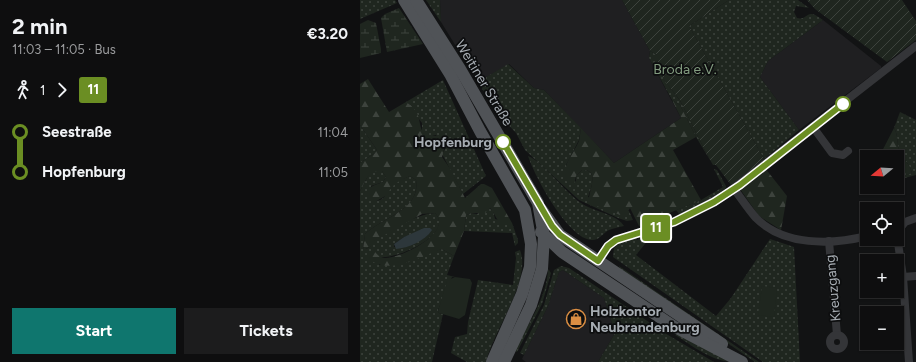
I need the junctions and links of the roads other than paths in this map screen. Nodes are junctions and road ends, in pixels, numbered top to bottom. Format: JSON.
{"nodes":[{"id":1,"x":404,"y":0,"type":"edge"},
{"id":2,"x":416,"y":0,"type":"edge"},
{"id":3,"x":916,"y":46,"type":"edge"},
{"id":4,"x":813,"y":127,"type":"junction"},
{"id":5,"x":848,"y":151,"type":"dead end"},
{"id":6,"x":734,"y":188,"type":"junction"},
{"id":7,"x":538,"y":202,"type":"junction"},
{"id":8,"x":525,"y":210,"type":"junction"},
{"id":9,"x":916,"y":218,"type":"edge"},
{"id":10,"x":904,"y":225,"type":"edge"},
{"id":11,"x":560,"y":235,"type":"junction"},
{"id":12,"x":544,"y":236,"type":"junction"},
{"id":13,"x":860,"y":237,"type":"edge"},
{"id":14,"x":829,"y":241,"type":"junction"},
{"id":15,"x":531,"y":250,"type":"junction"},
{"id":16,"x":568,"y":256,"type":"junction"},
{"id":17,"x":543,"y":263,"type":"junction"},
{"id":18,"x":595,"y":266,"type":"junction"},
{"id":19,"x":916,"y":276,"type":"edge"},
{"id":20,"x":904,"y":277,"type":"edge"},
{"id":21,"x":904,"y":294,"type":"edge"},
{"id":22,"x":837,"y":335,"type":"dead end"},
{"id":23,"x":492,"y":362,"type":"edge"},
{"id":24,"x":504,"y":362,"type":"edge"},
{"id":25,"x":742,"y":362,"type":"edge"},
{"id":26,"x":748,"y":362,"type":"edge"},
{"id":27,"x":908,"y":362,"type":"edge"}],
"edges":[{"from":1,"to":8,"type":"main road","name":"Weitiner Straße"},
{"from":2,"to":7,"type":"main road","name":"Weitiner Straße"},
{"from":3,"to":4,"type":"street"},
{"from":4,"to":5,"type":"street"},
{"from":4,"to":6,"type":"street"},
{"from":6,"to":14,"type":"street"},
{"from":6,"to":18,"type":"street"},
{"from":7,"to":11,"type":"main road"},
{"from":7,"to":12,"type":"main road","name":"Weitiner Straße"},
{"from":8,"to":12,"type":"main road"},
{"from":8,"to":15,"type":"main road","name":"Weitiner Straße"},
{"from":9,"to":10,"type":"street"},
{"from":11,"to":12,"type":"main road"},
{"from":11,"to":18,"type":"main road"},
{"from":12,"to":15,"type":"main road"},
{"from":12,"to":16,"type":"main road"},
{"from":12,"to":17,"type":"main road","name":"Weitiner Straße"},
{"from":13,"to":14,"type":"street"},
{"from":14,"to":22,"type":"street","name":"Kreuzgang"},
{"from":15,"to":23,"type":"main road","name":"Weitiner Straße"},
{"from":16,"to":17,"type":"main road"},
{"from":16,"to":18,"type":"main road"},
{"from":17,"to":24,"type":"main road","name":"Weitiner Straße"},
{"from":18,"to":25,"type":"main road"},
{"from":18,"to":26,"type":"main road"},
{"from":19,"to":20,"type":"street"},
{"from":21,"to":27,"type":"street"}]}
